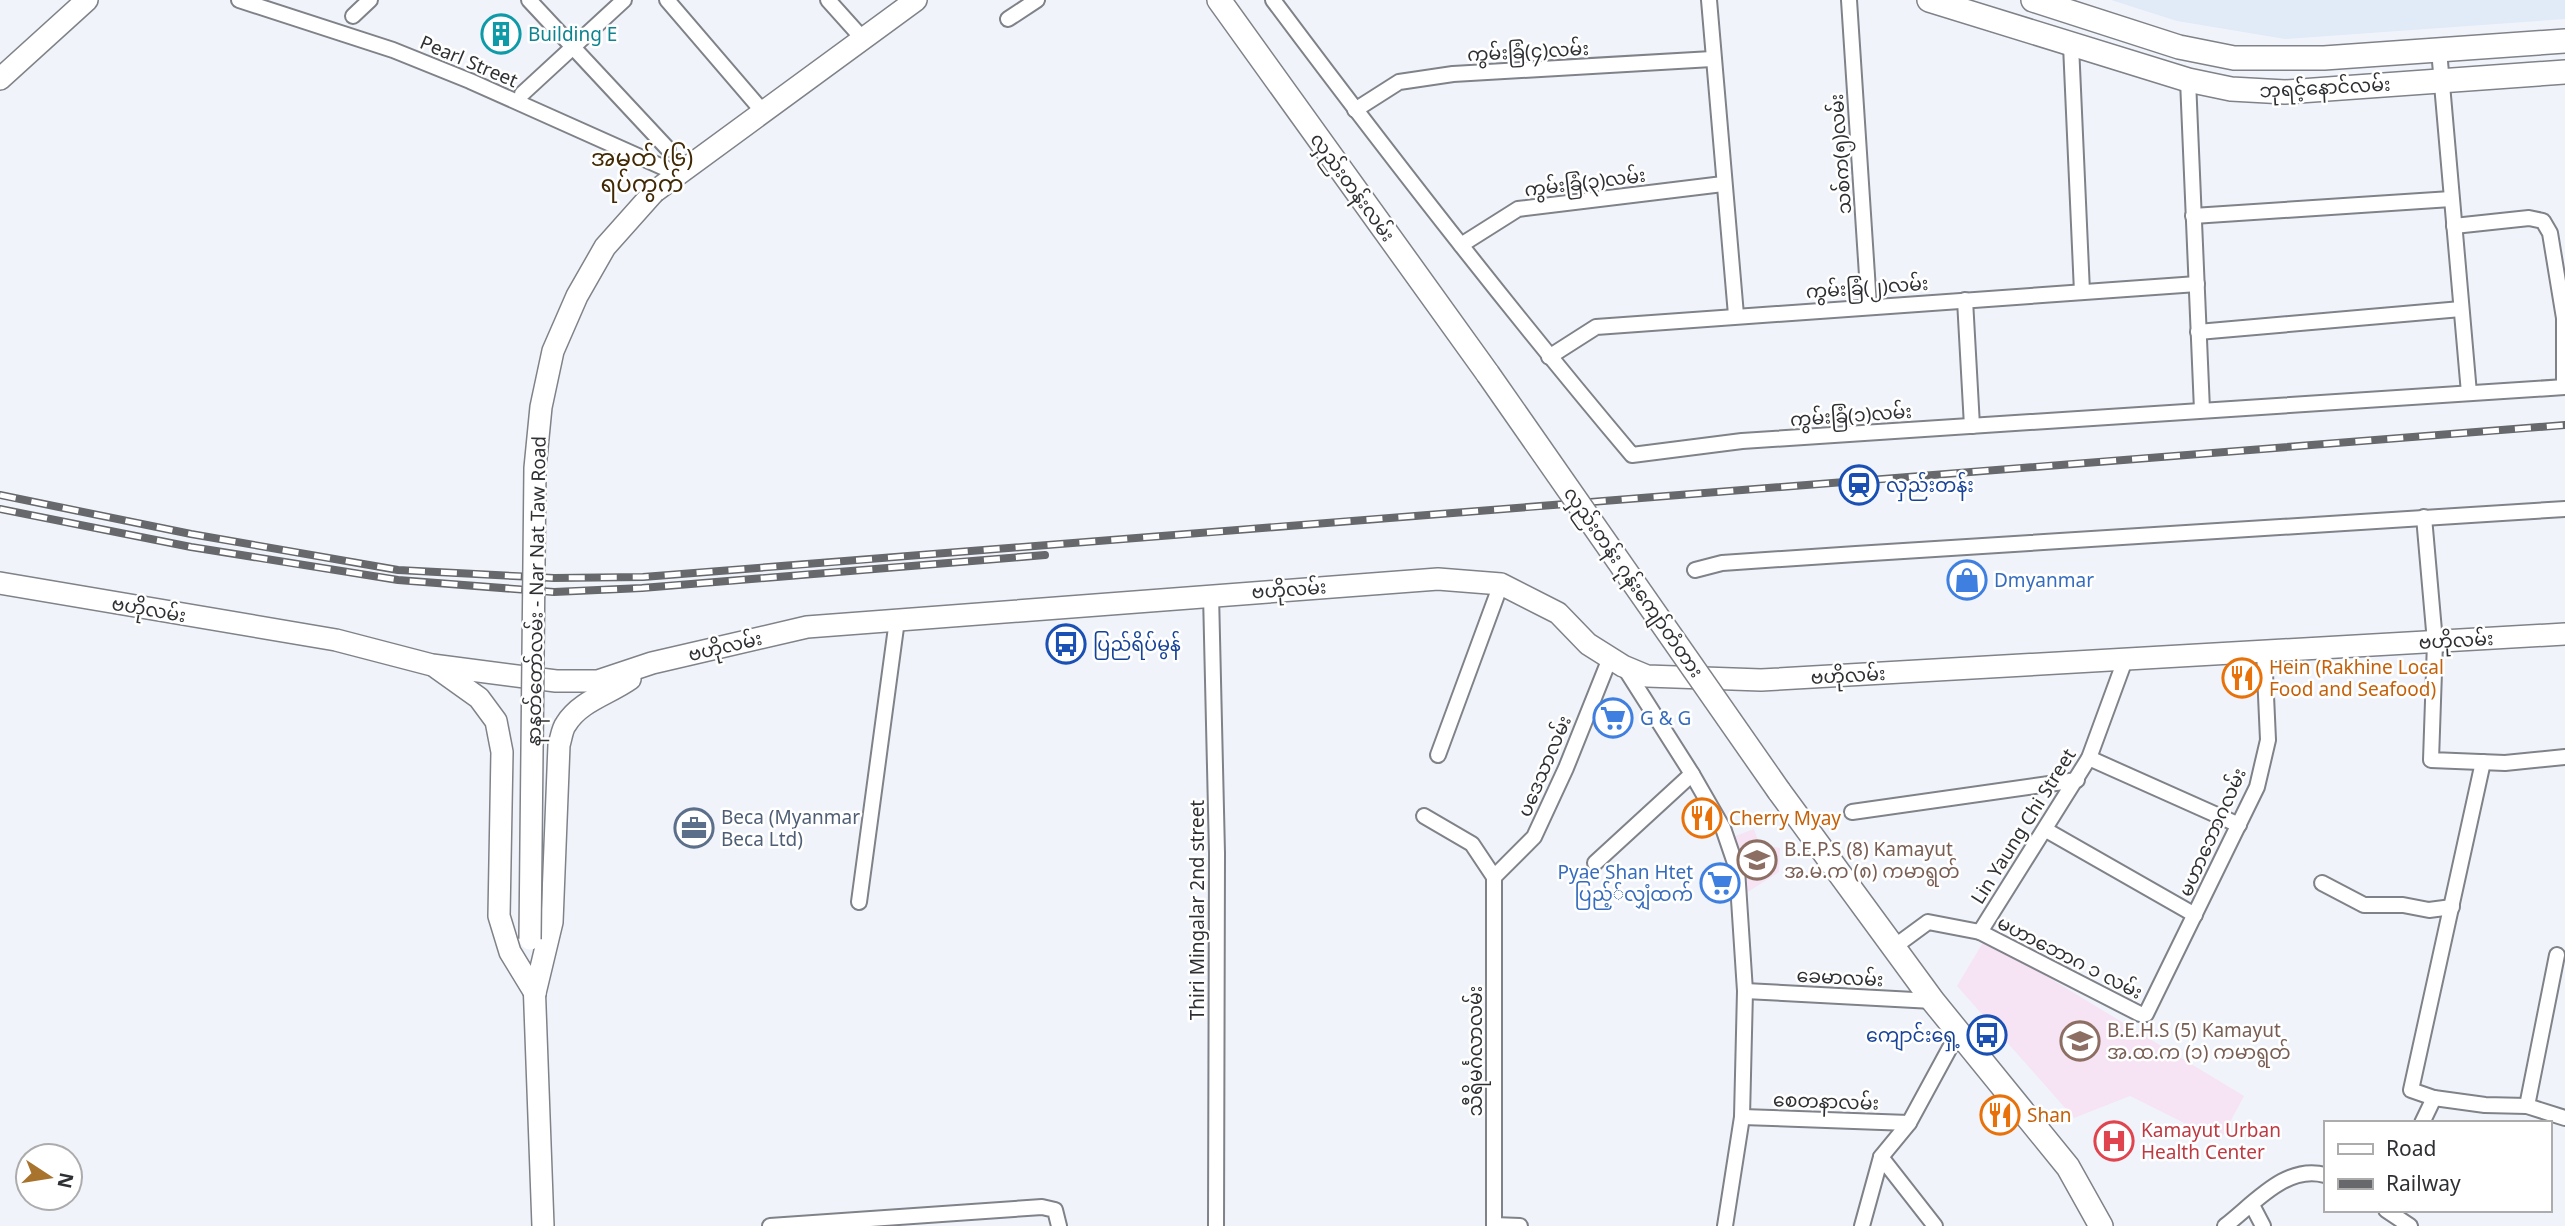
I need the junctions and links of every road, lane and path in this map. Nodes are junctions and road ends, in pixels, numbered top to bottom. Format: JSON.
{"nodes":[{"id":1,"x":87,"y":0,"type":"edge"},
{"id":2,"x":239,"y":0,"type":"edge"},
{"id":3,"x":370,"y":0,"type":"edge"},
{"id":4,"x":528,"y":0,"type":"edge"},
{"id":5,"x":624,"y":0,"type":"edge"},
{"id":6,"x":667,"y":0,"type":"edge"},
{"id":7,"x":828,"y":0,"type":"edge"},
{"id":8,"x":916,"y":0,"type":"edge"},
{"id":9,"x":1037,"y":0,"type":"edge"},
{"id":10,"x":1219,"y":0,"type":"edge"},
{"id":11,"x":1273,"y":0,"type":"edge"},
{"id":12,"x":1709,"y":0,"type":"edge"},
{"id":13,"x":1849,"y":0,"type":"edge"},
{"id":14,"x":1929,"y":0,"type":"edge"},
{"id":15,"x":2033,"y":0,"type":"edge"},
{"id":16,"x":1956,"y":4,"type":"edge"},
{"id":17,"x":353,"y":16,"type":"dead end"},
{"id":18,"x":1008,"y":19,"type":"dead end"},
{"id":19,"x":2093,"y":19,"type":"junction"},
{"id":20,"x":863,"y":39,"type":"junction"},
{"id":21,"x":2565,"y":41,"type":"edge"},
{"id":22,"x":572,"y":47,"type":"junction"},
{"id":23,"x":2078,"y":47,"type":"junction"},
{"id":24,"x":2439,"y":50,"type":"junction"},
{"id":25,"x":1712,"y":60,"type":"junction"},
{"id":26,"x":2565,"y":72,"type":"edge"},
{"id":27,"x":0,"y":79,"type":"edge"},
{"id":28,"x":2188,"y":80,"type":"junction"},
{"id":29,"x":2441,"y":81,"type":"junction"},
{"id":30,"x":522,"y":94,"type":"dead end"},
{"id":31,"x":1355,"y":110,"type":"junction"},
{"id":32,"x":764,"y":113,"type":"junction"},
{"id":33,"x":668,"y":149,"type":"dead end"},
{"id":34,"x":678,"y":174,"type":"junction"},
{"id":35,"x":1723,"y":184,"type":"junction"},
{"id":36,"x":2451,"y":199,"type":"junction"},
{"id":37,"x":2193,"y":216,"type":"junction"},
{"id":38,"x":2454,"y":226,"type":"junction"},
{"id":39,"x":1461,"y":245,"type":"junction"},
{"id":40,"x":2197,"y":284,"type":"junction"},
{"id":41,"x":2082,"y":292,"type":"junction"},
{"id":42,"x":1965,"y":300,"type":"junction"},
{"id":43,"x":1869,"y":306,"type":"junction"},
{"id":44,"x":2461,"y":309,"type":"junction"},
{"id":45,"x":1736,"y":315,"type":"junction"},
{"id":46,"x":2198,"y":332,"type":"junction"},
{"id":47,"x":1549,"y":357,"type":"junction"},
{"id":48,"x":1488,"y":374,"type":"joint"},
{"id":49,"x":2564,"y":387,"type":"edge"},
{"id":50,"x":2469,"y":393,"type":"junction"},
{"id":51,"x":2202,"y":410,"type":"junction"},
{"id":52,"x":1972,"y":426,"type":"junction"},
{"id":53,"x":2565,"y":509,"type":"edge"},
{"id":54,"x":2424,"y":517,"type":"junction"},
{"id":55,"x":1695,"y":570,"type":"dead end"},
{"id":56,"x":0,"y":583,"type":"edge"},
{"id":57,"x":1500,"y":584,"type":"junction"},
{"id":58,"x":1211,"y":594,"type":"junction"},
{"id":59,"x":897,"y":620,"type":"junction"},
{"id":60,"x":2565,"y":634,"type":"edge"},
{"id":61,"x":2435,"y":642,"type":"junction"},
{"id":62,"x":2264,"y":651,"type":"junction"},
{"id":63,"x":2125,"y":660,"type":"junction"},
{"id":64,"x":1616,"y":662,"type":"junction"},
{"id":65,"x":652,"y":663,"type":"junction"},
{"id":66,"x":432,"y":665,"type":"junction"},
{"id":67,"x":1438,"y":755,"type":"dead end"},
{"id":68,"x":2565,"y":757,"type":"edge"},
{"id":69,"x":2089,"y":758,"type":"junction"},
{"id":70,"x":2483,"y":762,"type":"junction"},
{"id":71,"x":1692,"y":774,"type":"junction"},
{"id":72,"x":2077,"y":780,"type":"junction"},
{"id":73,"x":1852,"y":812,"type":"dead end"},
{"id":74,"x":1424,"y":816,"type":"dead end"},
{"id":75,"x":2239,"y":825,"type":"junction"},
{"id":76,"x":2046,"y":830,"type":"junction"},
{"id":77,"x":1595,"y":863,"type":"dead end"},
{"id":78,"x":1494,"y":877,"type":"junction"},
{"id":79,"x":2322,"y":883,"type":"dead end"},
{"id":80,"x":859,"y":902,"type":"dead end"},
{"id":81,"x":2452,"y":908,"type":"junction"},
{"id":82,"x":2195,"y":915,"type":"junction"},
{"id":83,"x":1980,"y":932,"type":"junction"},
{"id":84,"x":1894,"y":947,"type":"junction"},
{"id":85,"x":2557,"y":955,"type":"dead end"},
{"id":86,"x":1745,"y":991,"type":"junction"},
{"id":87,"x":535,"y":993,"type":"junction"},
{"id":88,"x":1933,"y":1001,"type":"junction"},
{"id":89,"x":2143,"y":1015,"type":"joint"},
{"id":90,"x":1959,"y":1031,"type":"junction"},
{"id":91,"x":2434,"y":1098,"type":"junction"},
{"id":92,"x":2527,"y":1106,"type":"junction"},
{"id":93,"x":1742,"y":1117,"type":"junction"},
{"id":94,"x":2565,"y":1118,"type":"edge"},
{"id":95,"x":2423,"y":1121,"type":"edge"},
{"id":96,"x":1909,"y":1124,"type":"junction"},
{"id":97,"x":1881,"y":1157,"type":"junction"},
{"id":98,"x":2324,"y":1175,"type":"edge"},
{"id":99,"x":2252,"y":1205,"type":"junction"},
{"id":100,"x":2389,"y":1212,"type":"edge"},
{"id":101,"x":543,"y":1226,"type":"edge"},
{"id":102,"x":778,"y":1226,"type":"edge"},
{"id":103,"x":1059,"y":1226,"type":"edge"},
{"id":104,"x":1216,"y":1226,"type":"edge"},
{"id":105,"x":1494,"y":1226,"type":"edge"},
{"id":106,"x":1520,"y":1226,"type":"edge"},
{"id":107,"x":1725,"y":1226,"type":"edge"},
{"id":108,"x":1862,"y":1226,"type":"edge"},
{"id":109,"x":1935,"y":1226,"type":"edge"},
{"id":110,"x":2101,"y":1226,"type":"edge"},
{"id":111,"x":2225,"y":1226,"type":"edge"},
{"id":112,"x":2263,"y":1226,"type":"edge"},
{"id":113,"x":2410,"y":1226,"type":"edge"}],
"edges":[{"from":1,"to":27,"type":"main road"},
{"from":2,"to":34,"type":"street","name":"Pearl Street"},
{"from":3,"to":17,"type":"street"},
{"from":4,"to":22,"type":"street"},
{"from":5,"to":22,"type":"street"},
{"from":6,"to":32,"type":"street"},
{"from":7,"to":20,"type":"street"},
{"from":8,"to":20,"type":"main road","name":"နာနတ်တော်လမ်း - Nar Nat Taw Road"},
{"from":9,"to":18,"type":"street"},
{"from":10,"to":48,"type":"main road","name":"လှည်းတန်းလမ်း"},
{"from":11,"to":31,"type":"street"},
{"from":12,"to":25,"type":"street"},
{"from":13,"to":43,"type":"street","name":"သစ်က(၅)လမ်း"},
{"from":14,"to":16,"type":"main road","name":"ဘုရင့်နောင်လမ်း"},
{"from":15,"to":19,"type":"main road","name":"ဘုရင့်နောင်လမ်း"},
{"from":16,"to":23,"type":"main road","name":"ဘုရင့်နောင်လမ်း"},
{"from":19,"to":23,"type":"main road"},
{"from":19,"to":24,"type":"main road","name":"ဘုရင့်နောင်လမ်း"},
{"from":20,"to":32,"type":"main road","name":"နာနတ်တော်လမ်း - Nar Nat Taw Road"},
{"from":21,"to":24,"type":"main road","name":"ဘုရင့်နောင်လမ်း"},
{"from":22,"to":30,"type":"street"},
{"from":22,"to":33,"type":"street"},
{"from":23,"to":28,"type":"main road","name":"ဘုရင့်နောင်လမ်း"},
{"from":23,"to":41,"type":"street"},
{"from":24,"to":29,"type":"street"},
{"from":25,"to":31,"type":"street","name":"ကွမ်းခြံ(၄)လမ်း"},
{"from":25,"to":35,"type":"street"},
{"from":26,"to":29,"type":"main road","name":"ဘုရင့်နောင်လမ်း"},
{"from":28,"to":29,"type":"main road","name":"ဘုရင့်နောင်လမ်း"},
{"from":28,"to":37,"type":"street"},
{"from":29,"to":36,"type":"street"},
{"from":31,"to":39,"type":"street"},
{"from":32,"to":34,"type":"main road","name":"နာနတ်တော်လမ်း - Nar Nat Taw Road"},
{"from":34,"to":87,"type":"main road","name":"နာနတ်တော်လမ်း - Nar Nat Taw Road","bridge":true},
{"from":35,"to":39,"type":"street","name":"ကွမ်းခြံ(၃)လမ်း"},
{"from":35,"to":45,"type":"street"},
{"from":36,"to":37,"type":"street"},
{"from":36,"to":38,"type":"street"},
{"from":37,"to":40,"type":"street"},
{"from":38,"to":44,"type":"street"},
{"from":38,"to":49,"type":"street"},
{"from":39,"to":47,"type":"street"},
{"from":40,"to":41,"type":"street","name":"ကွမ်းခြံ(၂)လမ်း"},
{"from":40,"to":46,"type":"street"},
{"from":41,"to":42,"type":"street","name":"ကွမ်းခြံ(၂)လမ်း"},
{"from":42,"to":43,"type":"street","name":"ကွမ်းခြံ(၂)လမ်း"},
{"from":42,"to":52,"type":"street"},
{"from":43,"to":45,"type":"street","name":"ကွမ်းခြံ(၂)လမ်း"},
{"from":44,"to":46,"type":"street"},
{"from":44,"to":50,"type":"street"},
{"from":45,"to":47,"type":"street","name":"ကွမ်းခြံ(၂)လမ်း"},
{"from":46,"to":51,"type":"street"},
{"from":47,"to":52,"type":"street","name":"ကွမ်းခြံ(၁)လမ်း"},
{"from":48,"to":84,"type":"main road","name":"လှည်းတန်း ဂုန်းကျော်တံတား","bridge":true},
{"from":49,"to":50,"type":"street","name":"ကွမ်းခြံ(၁)လမ်း"},
{"from":50,"to":51,"type":"street","name":"ကွမ်းခြံ(၁)လမ်း"},
{"from":51,"to":52,"type":"street","name":"ကွမ်းခြံ(၁)လမ်း"},
{"from":53,"to":54,"type":"street"},
{"from":54,"to":55,"type":"street"},
{"from":54,"to":61,"type":"street"},
{"from":56,"to":66,"type":"main road","name":"ဗဟိုလမ်း"},
{"from":57,"to":58,"type":"main road","name":"ဗဟိုလမ်း"},
{"from":57,"to":64,"type":"main road","name":"ဗဟိုလမ်း"},
{"from":57,"to":67,"type":"street"},
{"from":58,"to":59,"type":"main road","name":"ဗဟိုလမ်း"},
{"from":58,"to":104,"type":"street","name":"Thiri Mingalar 2nd street"},
{"from":59,"to":65,"type":"main road","name":"ဗဟိုလမ်း"},
{"from":59,"to":80,"type":"street"},
{"from":60,"to":61,"type":"main road","name":"ဗဟိုလမ်း"},
{"from":61,"to":62,"type":"main road","name":"ဗဟိုလမ်း"},
{"from":61,"to":70,"type":"street"},
{"from":62,"to":63,"type":"main road","name":"ဗဟိုလမ်း"},
{"from":62,"to":75,"type":"street","name":"မဟာဘောဂလမ်း"},
{"from":63,"to":64,"type":"main road","name":"ဗဟိုလမ်း"},
{"from":63,"to":69,"type":"street","name":"Lin Yaung Chi Street"},
{"from":64,"to":71,"type":"street"},
{"from":64,"to":78,"type":"street","name":"ပဒေသာလမ်း"},
{"from":65,"to":66,"type":"main road","name":"ဗဟိုလမ်း"},
{"from":65,"to":87,"type":"main road"},
{"from":66,"to":87,"type":"main road"},
{"from":68,"to":70,"type":"street"},
{"from":69,"to":72,"type":"street","name":"Lin Yaung Chi Street"},
{"from":69,"to":75,"type":"street"},
{"from":70,"to":81,"type":"street"},
{"from":71,"to":77,"type":"street"},
{"from":71,"to":86,"type":"street"},
{"from":72,"to":73,"type":"street"},
{"from":72,"to":76,"type":"street","name":"Lin Yaung Chi Street"},
{"from":74,"to":78,"type":"street"},
{"from":75,"to":82,"type":"street","name":"မဟာဘောဂလမ်း"},
{"from":76,"to":82,"type":"street"},
{"from":76,"to":83,"type":"street","name":"Lin Yaung Chi Street"},
{"from":78,"to":105,"type":"street","name":"သီရိမင်္ဂလာလမ်း"},
{"from":79,"to":81,"type":"street"},
{"from":81,"to":91,"type":"street"},
{"from":82,"to":89,"type":"street","name":"မဟာဘောဂလမ်း"},
{"from":83,"to":84,"type":"street","name":"မဟာဘောဂ ၁ လမ်း"},
{"from":83,"to":89,"type":"street","name":"မဟာဘောဂ ၁ လမ်း"},
{"from":84,"to":88,"type":"main road","name":"လှည်းတန်း ဂုန်းကျော်တံတား"},
{"from":85,"to":92,"type":"street"},
{"from":86,"to":88,"type":"street","name":"ခေမာလမ်း"},
{"from":86,"to":93,"type":"street"},
{"from":87,"to":101,"type":"main road"},
{"from":88,"to":90,"type":"main road","name":"လှည်းတန်း ဂုန်းကျော်တံတား"},
{"from":90,"to":96,"type":"street"},
{"from":90,"to":110,"type":"main road","name":"လှည်းတန်း ဂုန်းကျော်တံတား"},
{"from":91,"to":92,"type":"street"},
{"from":91,"to":95,"type":"street"},
{"from":92,"to":94,"type":"street"},
{"from":93,"to":96,"type":"street","name":"စေတနာလမ်း"},
{"from":93,"to":107,"type":"street"},
{"from":96,"to":97,"type":"street"},
{"from":97,"to":108,"type":"street"},
{"from":97,"to":109,"type":"street"},
{"from":98,"to":99,"type":"street"},
{"from":99,"to":111,"type":"street"},
{"from":99,"to":112,"type":"street"},
{"from":100,"to":113,"type":"street"},
{"from":102,"to":103,"type":"street"},
{"from":105,"to":106,"type":"street"}]}
